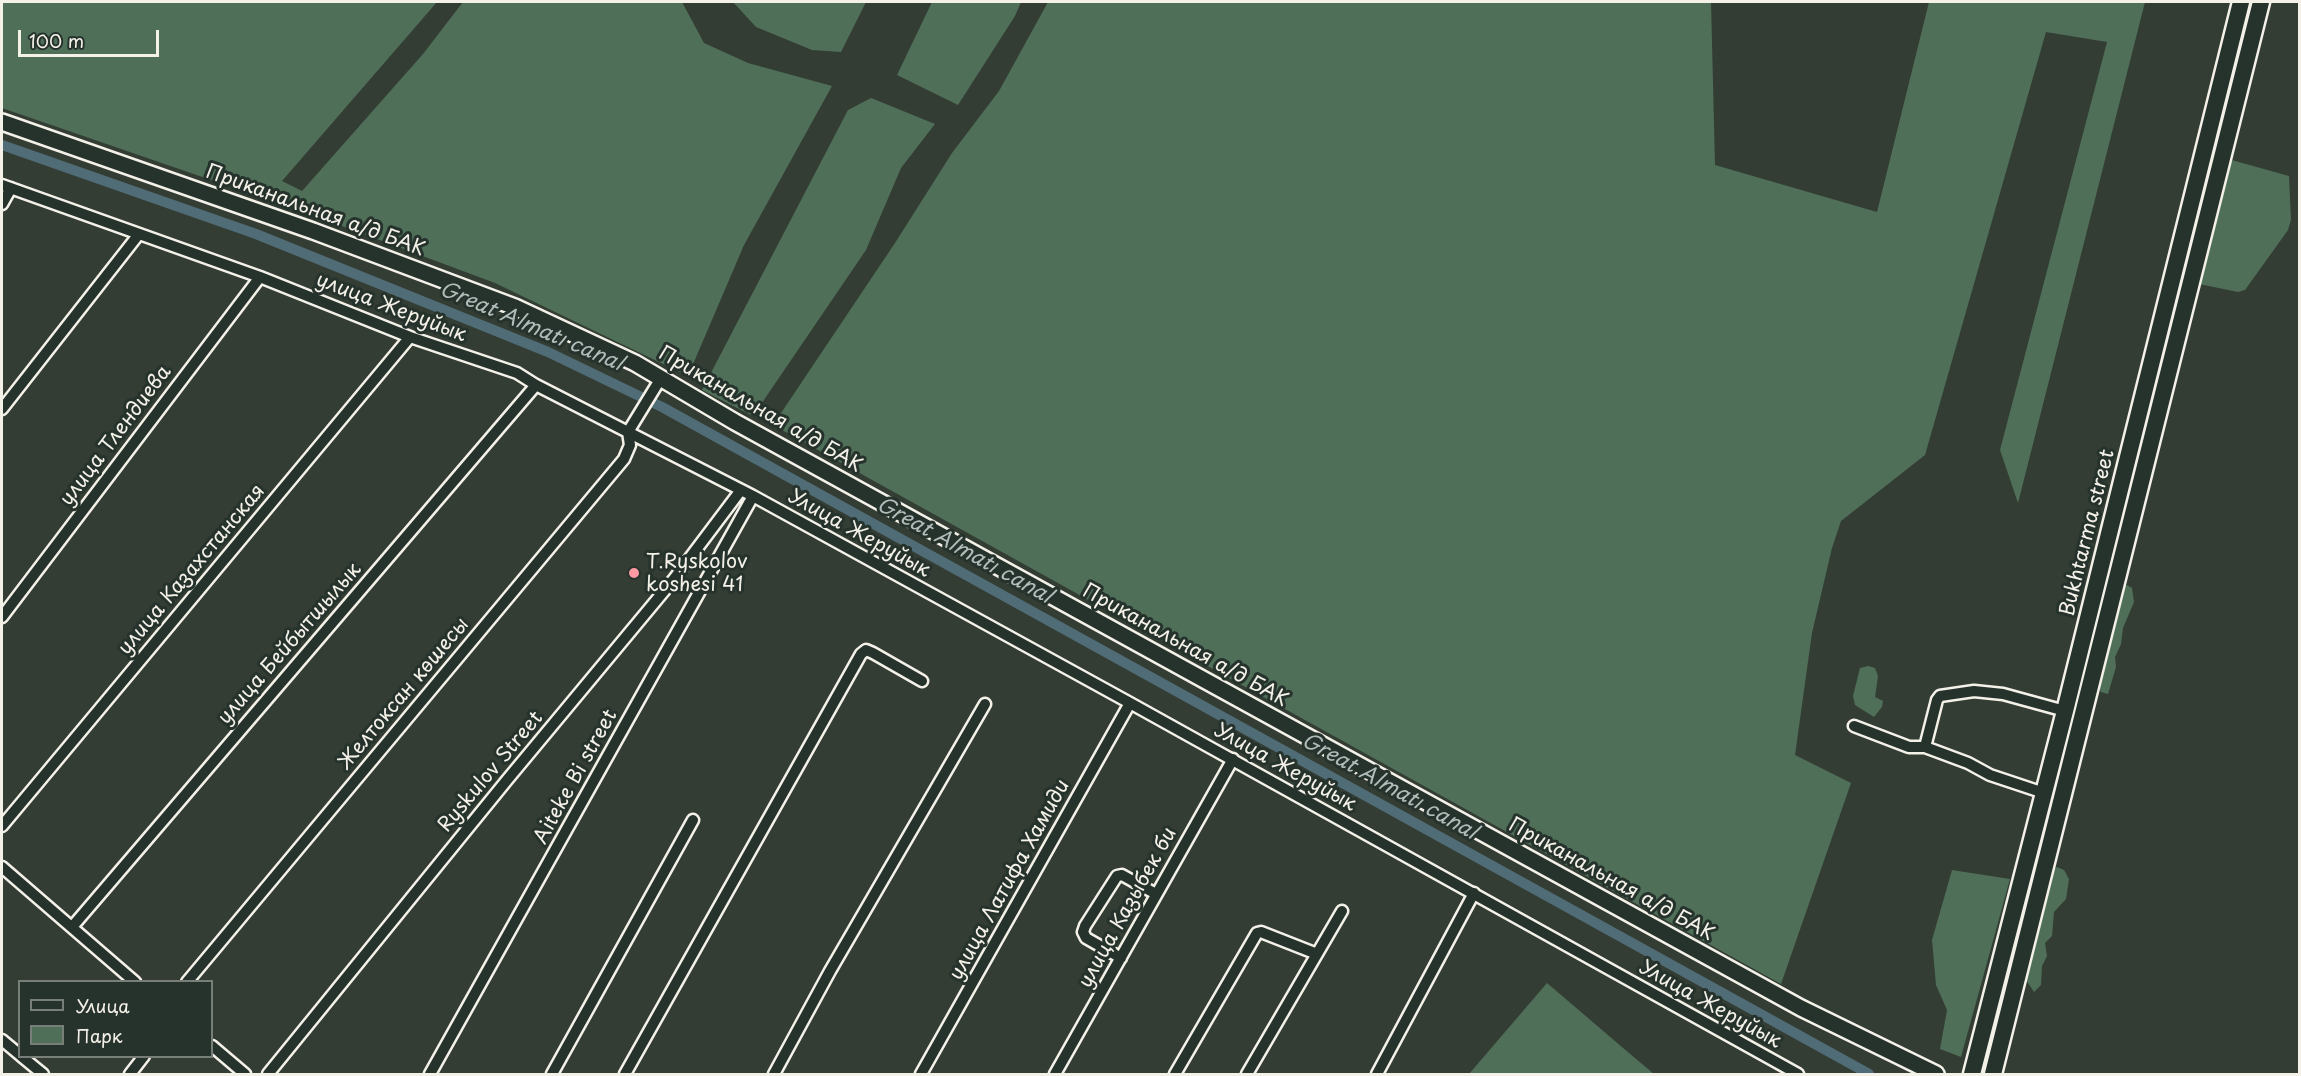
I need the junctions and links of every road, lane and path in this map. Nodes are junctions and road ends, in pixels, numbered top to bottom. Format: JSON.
{"nodes":[{"id":1,"x":2241,"y":2,"type":"edge"},
{"id":2,"x":2261,"y":2,"type":"edge"},
{"id":3,"x":2,"y":122,"type":"edge"},
{"id":4,"x":6,"y":187,"type":"edge"},
{"id":5,"x":2,"y":204,"type":"edge"},
{"id":6,"x":139,"y":234,"type":"junction"},
{"id":7,"x":260,"y":277,"type":"junction"},
{"id":8,"x":410,"y":337,"type":"junction"},
{"id":9,"x":661,"y":378,"type":"junction"},
{"id":10,"x":536,"y":385,"type":"junction"},
{"id":11,"x":2,"y":409,"type":"edge"},
{"id":12,"x":630,"y":428,"type":"junction"},
{"id":13,"x":741,"y":490,"type":"junction"},
{"id":14,"x":753,"y":496,"type":"junction"},
{"id":15,"x":2,"y":617,"type":"edge"},
{"id":16,"x":2086,"y":626,"type":"junction"},
{"id":17,"x":2103,"y":631,"type":"junction"},
{"id":18,"x":922,"y":681,"type":"dead end"},
{"id":19,"x":1131,"y":702,"type":"junction"},
{"id":20,"x":985,"y":704,"type":"dead end"},
{"id":21,"x":2065,"y":711,"type":"junction"},
{"id":22,"x":1854,"y":726,"type":"dead end"},
{"id":23,"x":1925,"y":747,"type":"junction"},
{"id":24,"x":1233,"y":759,"type":"junction"},
{"id":25,"x":2044,"y":793,"type":"junction"},
{"id":26,"x":693,"y":820,"type":"dead end"},
{"id":27,"x":2,"y":826,"type":"edge"},
{"id":28,"x":2,"y":867,"type":"edge"},
{"id":29,"x":2025,"y":871,"type":"junction"},
{"id":30,"x":2042,"y":876,"type":"junction"},
{"id":31,"x":1474,"y":893,"type":"junction"},
{"id":32,"x":1156,"y":894,"type":"junction"},
{"id":33,"x":1342,"y":911,"type":"dead end"},
{"id":34,"x":72,"y":927,"type":"junction"},
{"id":35,"x":1317,"y":954,"type":"junction"},
{"id":36,"x":1121,"y":958,"type":"junction"},
{"id":37,"x":134,"y":980,"type":"edge"},
{"id":38,"x":188,"y":980,"type":"edge"},
{"id":39,"x":2,"y":1040,"type":"edge"},
{"id":40,"x":213,"y":1047,"type":"edge"},
{"id":41,"x":18,"y":1054,"type":"edge"},
{"id":42,"x":23,"y":1058,"type":"edge"},
{"id":43,"x":142,"y":1058,"type":"edge"},
{"id":44,"x":43,"y":1074,"type":"edge"},
{"id":45,"x":130,"y":1074,"type":"edge"},
{"id":46,"x":245,"y":1074,"type":"edge"},
{"id":47,"x":268,"y":1074,"type":"edge"},
{"id":48,"x":430,"y":1074,"type":"edge"},
{"id":49,"x":552,"y":1074,"type":"edge"},
{"id":50,"x":625,"y":1074,"type":"edge"},
{"id":51,"x":774,"y":1074,"type":"edge"},
{"id":52,"x":921,"y":1074,"type":"edge"},
{"id":53,"x":1055,"y":1074,"type":"edge"},
{"id":54,"x":1175,"y":1074,"type":"edge"},
{"id":55,"x":1247,"y":1074,"type":"edge"},
{"id":56,"x":1377,"y":1074,"type":"edge"},
{"id":57,"x":1798,"y":1074,"type":"edge"},
{"id":58,"x":1936,"y":1074,"type":"edge"},
{"id":59,"x":1972,"y":1074,"type":"edge"},
{"id":60,"x":1993,"y":1074,"type":"edge"}],
"edges":[{"from":1,"to":16,"type":"main road","name":"Bukhtarma street"},
{"from":2,"to":17,"type":"main road","name":"Bukhtarma street"},
{"from":3,"to":9,"type":"street","name":"Приканальная а/д БАК"},
{"from":4,"to":5,"type":"street"},
{"from":4,"to":6,"type":"street","name":"улица Жеруйык"},
{"from":6,"to":7,"type":"street","name":"улица Жеруйык"},
{"from":6,"to":11,"type":"street"},
{"from":7,"to":8,"type":"street","name":"улица Жеруйык"},
{"from":7,"to":15,"type":"street","name":"улица Тлендиева"},
{"from":8,"to":10,"type":"street","name":"улица Жеруйык"},
{"from":8,"to":27,"type":"street","name":"улица Казахстанская"},
{"from":9,"to":12,"type":"street"},
{"from":9,"to":58,"type":"street","name":"Приканальная а/д БАК"},
{"from":10,"to":12,"type":"street","name":"улица Жеруйык"},
{"from":10,"to":34,"type":"street","name":"улица Бейбытшылык"},
{"from":12,"to":13,"type":"street","name":"улица Жеруйык"},
{"from":12,"to":38,"type":"street","name":"Желтоксан көшесы"},
{"from":13,"to":14,"type":"street","name":"улица Жеруйык"},
{"from":13,"to":47,"type":"street","name":"Ryskulov Street"},
{"from":14,"to":19,"type":"street","name":"Улица Жеруйык"},
{"from":14,"to":48,"type":"street","name":"Aiteke Bi street"},
{"from":16,"to":17,"type":"main road"},
{"from":16,"to":21,"type":"main road","name":"Bukhtarma street"},
{"from":17,"to":30,"type":"main road","name":"Bukhtarma street"},
{"from":18,"to":50,"type":"street"},
{"from":19,"to":24,"type":"street","name":"Улица Жеруйык"},
{"from":19,"to":52,"type":"street","name":"улица Латифа Хамиди"},
{"from":20,"to":51,"type":"street"},
{"from":21,"to":23,"type":"street"},
{"from":21,"to":25,"type":"main road","name":"Bukhtarma street"},
{"from":22,"to":23,"type":"street"},
{"from":23,"to":25,"type":"street"},
{"from":24,"to":31,"type":"street","name":"Улица Жеруйык"},
{"from":24,"to":32,"type":"street","name":"улица Казыбек би"},
{"from":25,"to":29,"type":"main road","name":"Bukhtarma street"},
{"from":26,"to":49,"type":"street"},
{"from":28,"to":34,"type":"street"},
{"from":29,"to":30,"type":"main road"},
{"from":29,"to":59,"type":"main road","name":"Bukhtarma street"},
{"from":30,"to":60,"type":"main road","name":"Bukhtarma street"},
{"from":31,"to":56,"type":"street"},
{"from":31,"to":57,"type":"street","name":"Улица Жеруйык"},
{"from":32,"to":36,"type":"street","name":"улица Казыбек би"},
{"from":32,"to":36,"type":"street"},
{"from":33,"to":35,"type":"street"},
{"from":34,"to":37,"type":"street"},
{"from":35,"to":54,"type":"street"},
{"from":35,"to":55,"type":"street"},
{"from":36,"to":53,"type":"street","name":"улица Казыбек би"},
{"from":39,"to":41,"type":"street"},
{"from":40,"to":46,"type":"street"},
{"from":42,"to":44,"type":"street"},
{"from":43,"to":45,"type":"street"}]}
